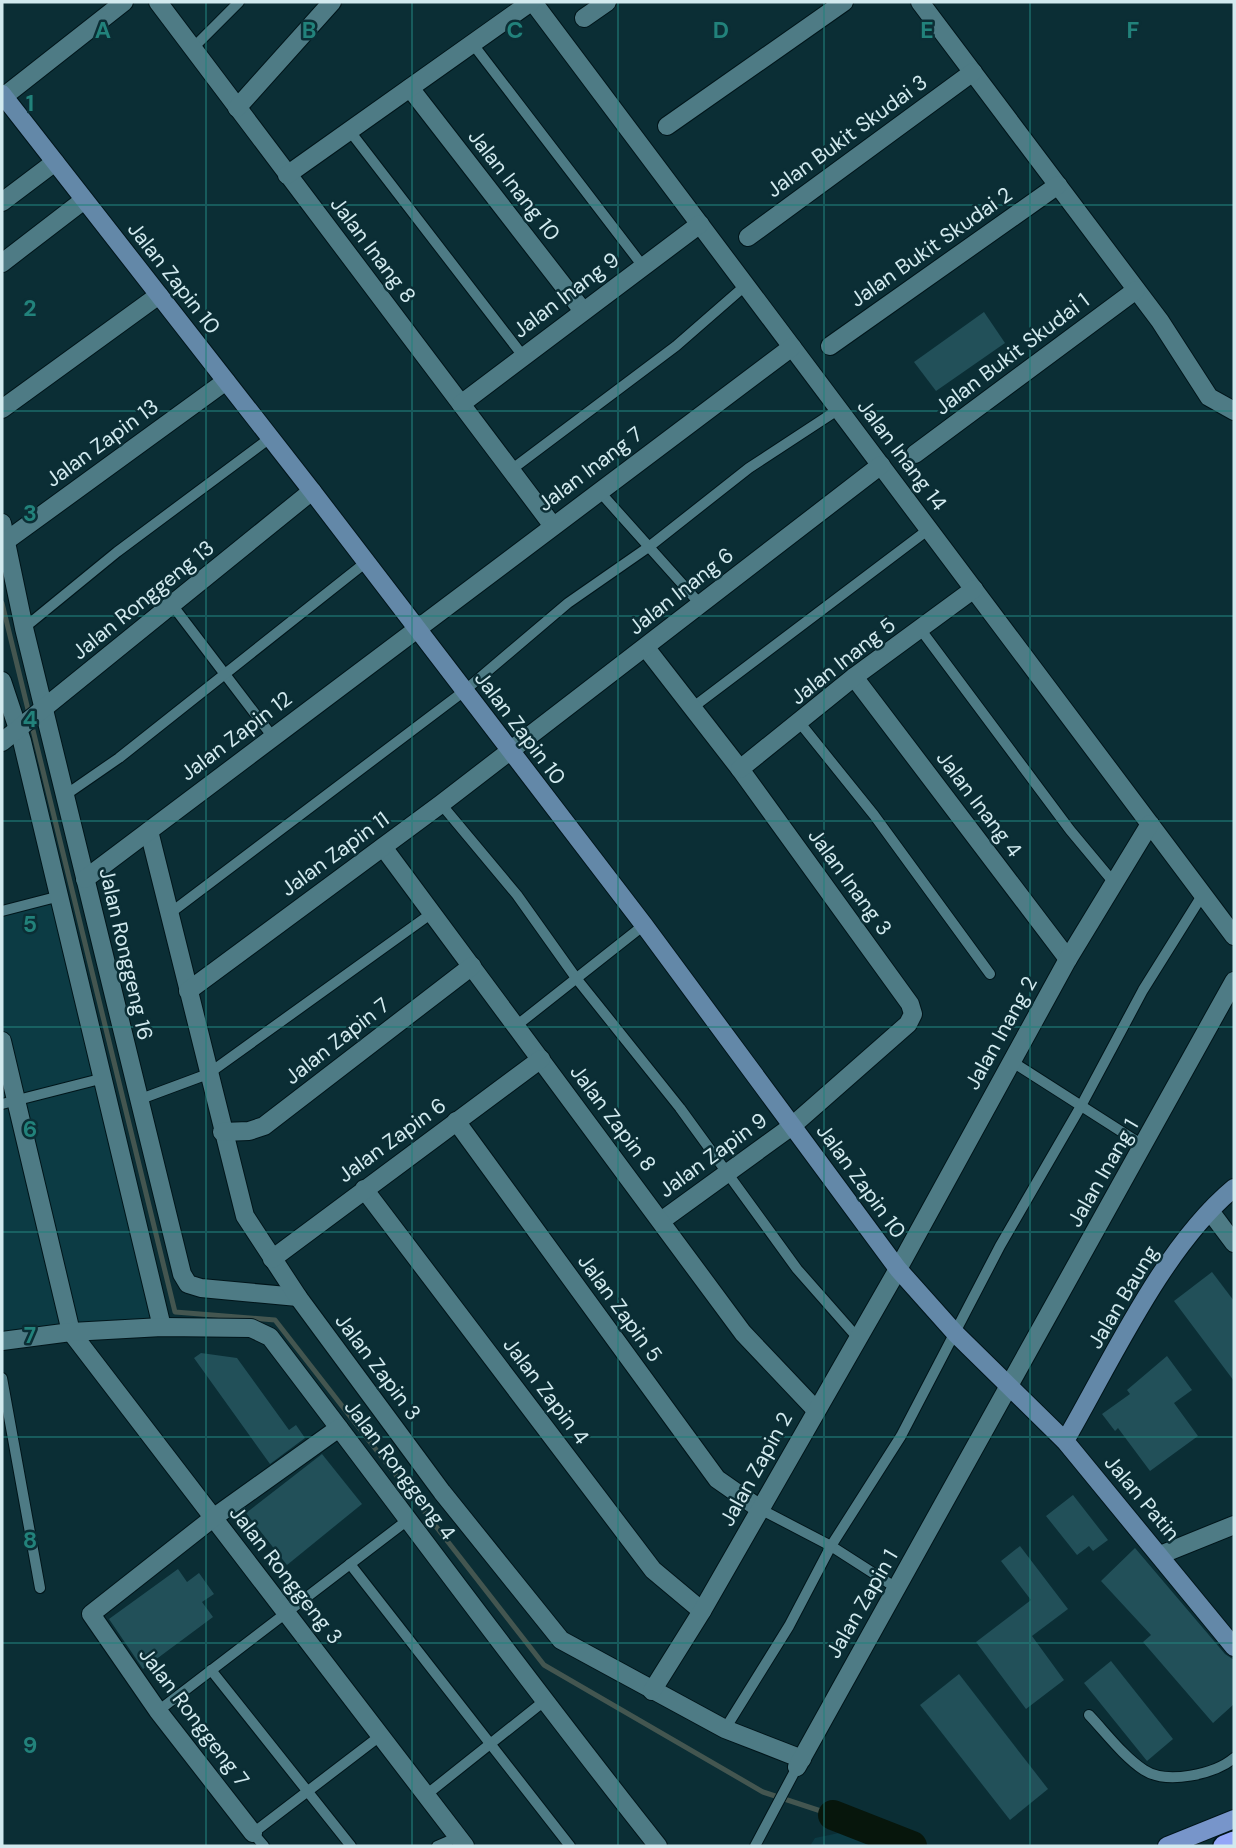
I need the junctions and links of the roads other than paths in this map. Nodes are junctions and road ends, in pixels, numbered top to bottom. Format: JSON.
{"nodes":[{"id":1,"x":124,"y":2,"type":"edge"},
{"id":2,"x":158,"y":2,"type":"edge"},
{"id":3,"x":239,"y":2,"type":"edge"},
{"id":4,"x":332,"y":2,"type":"edge"},
{"id":5,"x":532,"y":2,"type":"edge"},
{"id":6,"x":607,"y":2,"type":"edge"},
{"id":7,"x":844,"y":2,"type":"edge"},
{"id":8,"x":920,"y":2,"type":"edge"},
{"id":9,"x":584,"y":18,"type":"dead end"},
{"id":10,"x":472,"y":43,"type":"junction"},
{"id":11,"x":193,"y":48,"type":"junction"},
{"id":12,"x":973,"y":72,"type":"junction"},
{"id":13,"x":410,"y":88,"type":"junction"},
{"id":14,"x":3,"y":96,"type":"edge"},
{"id":15,"x":237,"y":108,"type":"junction"},
{"id":16,"x":667,"y":126,"type":"dead end"},
{"id":17,"x":349,"y":130,"type":"junction"},
{"id":18,"x":55,"y":162,"type":"junction"},
{"id":19,"x":287,"y":175,"type":"junction"},
{"id":20,"x":1058,"y":185,"type":"junction"},
{"id":21,"x":84,"y":200,"type":"junction"},
{"id":22,"x":2,"y":202,"type":"edge"},
{"id":23,"x":700,"y":224,"type":"junction"},
{"id":24,"x":748,"y":237,"type":"dead end"},
{"id":25,"x":2,"y":263,"type":"edge"},
{"id":26,"x":642,"y":265,"type":"junction"},
{"id":27,"x":746,"y":285,"type":"junction"},
{"id":28,"x":1136,"y":290,"type":"junction"},
{"id":29,"x":159,"y":295,"type":"junction"},
{"id":30,"x":583,"y":311,"type":"junction"},
{"id":31,"x":830,"y":346,"type":"dead end"},
{"id":32,"x":792,"y":348,"type":"junction"},
{"id":33,"x":523,"y":356,"type":"junction"},
{"id":34,"x":226,"y":381,"type":"junction"},
{"id":35,"x":461,"y":404,"type":"junction"},
{"id":36,"x":2,"y":409,"type":"edge"},
{"id":37,"x":839,"y":409,"type":"junction"},
{"id":38,"x":1234,"y":411,"type":"edge"},
{"id":39,"x":270,"y":438,"type":"junction"},
{"id":40,"x":915,"y":454,"type":"dead end"},
{"id":41,"x":881,"y":465,"type":"junction"},
{"id":42,"x":511,"y":470,"type":"junction"},
{"id":43,"x":312,"y":491,"type":"junction"},
{"id":44,"x":599,"y":491,"type":"junction"},
{"id":45,"x":553,"y":526,"type":"junction"},
{"id":46,"x":929,"y":529,"type":"junction"},
{"id":47,"x":4,"y":532,"type":"edge"},
{"id":48,"x":649,"y":546,"type":"junction"},
{"id":49,"x":365,"y":563,"type":"junction"},
{"id":50,"x":974,"y":589,"type":"junction"},
{"id":51,"x":701,"y":605,"type":"junction"},
{"id":52,"x":173,"y":606,"type":"junction"},
{"id":53,"x":24,"y":628,"type":"junction"},
{"id":54,"x":415,"y":628,"type":"junction"},
{"id":55,"x":921,"y":630,"type":"junction"},
{"id":56,"x":646,"y":648,"type":"junction"},
{"id":57,"x":224,"y":672,"type":"junction"},
{"id":58,"x":854,"y":677,"type":"junction"},
{"id":59,"x":2,"y":681,"type":"edge"},
{"id":60,"x":463,"y":692,"type":"junction"},
{"id":61,"x":692,"y":708,"type":"junction"},
{"id":62,"x":44,"y":709,"type":"junction"},
{"id":63,"x":800,"y":723,"type":"junction"},
{"id":64,"x":17,"y":731,"type":"junction"},
{"id":65,"x":272,"y":736,"type":"junction"},
{"id":66,"x":2,"y":742,"type":"edge"},
{"id":67,"x":508,"y":751,"type":"junction"},
{"id":68,"x":740,"y":769,"type":"junction"},
{"id":69,"x":64,"y":796,"type":"junction"},
{"id":70,"x":442,"y":804,"type":"junction"},
{"id":71,"x":1150,"y":824,"type":"junction"},
{"id":72,"x":149,"y":831,"type":"junction"},
{"id":73,"x":383,"y":847,"type":"junction"},
{"id":74,"x":85,"y":879,"type":"junction"},
{"id":75,"x":1115,"y":884,"type":"junction"},
{"id":76,"x":1203,"y":894,"type":"junction"},
{"id":77,"x":60,"y":896,"type":"junction"},
{"id":78,"x":2,"y":911,"type":"edge"},
{"id":79,"x":169,"y":914,"type":"junction"},
{"id":80,"x":432,"y":914,"type":"junction"},
{"id":81,"x":644,"y":925,"type":"junction"},
{"id":82,"x":1234,"y":936,"type":"edge"},
{"id":83,"x":1068,"y":959,"type":"junction"},
{"id":84,"x":471,"y":966,"type":"junction"},
{"id":85,"x":990,"y":974,"type":"dead end"},
{"id":86,"x":576,"y":978,"type":"junction"},
{"id":87,"x":1234,"y":981,"type":"edge"},
{"id":88,"x":188,"y":991,"type":"junction"},
{"id":89,"x":516,"y":1026,"type":"junction"},
{"id":90,"x":2,"y":1041,"type":"edge"},
{"id":91,"x":541,"y":1059,"type":"junction"},
{"id":92,"x":1011,"y":1061,"type":"junction"},
{"id":93,"x":208,"y":1074,"type":"junction"},
{"id":94,"x":104,"y":1078,"type":"junction"},
{"id":95,"x":138,"y":1100,"type":"junction"},
{"id":96,"x":9,"y":1102,"type":"edge"},
{"id":97,"x":1081,"y":1106,"type":"junction"},
{"id":98,"x":456,"y":1121,"type":"junction"},
{"id":99,"x":792,"y":1126,"type":"junction"},
{"id":100,"x":222,"y":1132,"type":"junction"},
{"id":101,"x":1144,"y":1147,"type":"junction"},
{"id":102,"x":727,"y":1173,"type":"junction"},
{"id":103,"x":1234,"y":1188,"type":"edge"},
{"id":104,"x":364,"y":1189,"type":"junction"},
{"id":105,"x":1210,"y":1211,"type":"junction"},
{"id":106,"x":661,"y":1221,"type":"junction"},
{"id":107,"x":1234,"y":1243,"type":"edge"},
{"id":108,"x":272,"y":1259,"type":"junction"},
{"id":109,"x":898,"y":1269,"type":"junction"},
{"id":110,"x":298,"y":1297,"type":"junction"},
{"id":111,"x":162,"y":1327,"type":"junction"},
{"id":112,"x":71,"y":1332,"type":"junction"},
{"id":113,"x":956,"y":1334,"type":"junction"},
{"id":114,"x":856,"y":1336,"type":"junction"},
{"id":115,"x":2,"y":1341,"type":"edge"},
{"id":116,"x":2,"y":1378,"type":"edge"},
{"id":117,"x":1008,"y":1385,"type":"junction"},
{"id":118,"x":816,"y":1409,"type":"junction"},
{"id":119,"x":339,"y":1428,"type":"junction"},
{"id":120,"x":1065,"y":1441,"type":"junction"},
{"id":121,"x":760,"y":1509,"type":"junction"},
{"id":122,"x":214,"y":1518,"type":"junction"},
{"id":123,"x":410,"y":1519,"type":"junction"},
{"id":124,"x":1234,"y":1525,"type":"edge"},
{"id":125,"x":831,"y":1546,"type":"junction"},
{"id":126,"x":1160,"y":1555,"type":"junction"},
{"id":127,"x":350,"y":1564,"type":"junction"},
{"id":128,"x":40,"y":1588,"type":"dead end"},
{"id":129,"x":898,"y":1589,"type":"junction"},
{"id":130,"x":702,"y":1611,"type":"junction"},
{"id":131,"x":286,"y":1613,"type":"junction"},
{"id":132,"x":1234,"y":1647,"type":"edge"},
{"id":133,"x":211,"y":1670,"type":"junction"},
{"id":134,"x":652,"y":1691,"type":"junction"},
{"id":135,"x":543,"y":1702,"type":"junction"},
{"id":136,"x":158,"y":1711,"type":"junction"},
{"id":137,"x":1089,"y":1716,"type":"dead end"},
{"id":138,"x":725,"y":1730,"type":"junction"},
{"id":139,"x":380,"y":1736,"type":"junction"},
{"id":140,"x":491,"y":1745,"type":"junction"},
{"id":141,"x":1234,"y":1758,"type":"edge"},
{"id":142,"x":799,"y":1764,"type":"junction"},
{"id":143,"x":308,"y":1792,"type":"junction"},
{"id":144,"x":426,"y":1796,"type":"junction"},
{"id":145,"x":1234,"y":1819,"type":"edge"},
{"id":146,"x":259,"y":1840,"type":"edge"},
{"id":147,"x":461,"y":1842,"type":"edge"},
{"id":148,"x":1234,"y":1842,"type":"edge"},
{"id":149,"x":351,"y":1846,"type":"edge"},
{"id":150,"x":438,"y":1846,"type":"edge"},
{"id":151,"x":570,"y":1846,"type":"edge"},
{"id":152,"x":658,"y":1846,"type":"edge"},
{"id":153,"x":755,"y":1846,"type":"edge"},
{"id":154,"x":1167,"y":1846,"type":"edge"},
{"id":155,"x":1224,"y":1846,"type":"edge"}],
"edges":[{"from":1,"to":14,"type":"street"},
{"from":2,"to":11,"type":"street","name":"Jalan Inang 8"},
{"from":3,"to":11,"type":"lane"},
{"from":4,"to":15,"type":"street"},
{"from":5,"to":10,"type":"street"},
{"from":5,"to":23,"type":"street","name":"Jalan Inang 14"},
{"from":6,"to":9,"type":"street"},
{"from":7,"to":16,"type":"street"},
{"from":8,"to":12,"type":"street"},
{"from":10,"to":13,"type":"street"},
{"from":10,"to":26,"type":"lane"},
{"from":11,"to":15,"type":"street","name":"Jalan Inang 8"},
{"from":12,"to":20,"type":"street"},
{"from":12,"to":24,"type":"street","name":"Jalan Bukit Skudai 3"},
{"from":13,"to":17,"type":"street"},
{"from":13,"to":30,"type":"street","name":"Jalan Inang 10"},
{"from":14,"to":18,"type":"street","name":"Jalan Zapin 10"},
{"from":15,"to":19,"type":"street","name":"Jalan Inang 8"},
{"from":17,"to":19,"type":"street"},
{"from":17,"to":33,"type":"lane"},
{"from":18,"to":21,"type":"street","name":"Jalan Zapin 10"},
{"from":18,"to":22,"type":"street"},
{"from":19,"to":35,"type":"street","name":"Jalan Inang 8"},
{"from":20,"to":28,"type":"street"},
{"from":20,"to":31,"type":"street","name":"Jalan Bukit Skudai 2"},
{"from":21,"to":25,"type":"street"},
{"from":21,"to":29,"type":"street","name":"Jalan Zapin 10"},
{"from":23,"to":26,"type":"street","name":"Jalan Inang 9"},
{"from":23,"to":27,"type":"street","name":"Jalan Inang 14"},
{"from":26,"to":30,"type":"street","name":"Jalan Inang 9"},
{"from":27,"to":32,"type":"street","name":"Jalan Inang 14"},
{"from":27,"to":42,"type":"lane"},
{"from":28,"to":38,"type":"street"},
{"from":28,"to":40,"type":"street","name":"Jalan Bukit Skudai 1"},
{"from":29,"to":34,"type":"street","name":"Jalan Zapin 10"},
{"from":29,"to":36,"type":"street"},
{"from":30,"to":33,"type":"street","name":"Jalan Inang 9"},
{"from":32,"to":37,"type":"street","name":"Jalan Inang 14"},
{"from":32,"to":44,"type":"street","name":"Jalan Inang 7"},
{"from":33,"to":35,"type":"street","name":"Jalan Inang 9"},
{"from":34,"to":39,"type":"street","name":"Jalan Zapin 10"},
{"from":34,"to":47,"type":"street","name":"Jalan Zapin 13"},
{"from":35,"to":42,"type":"street","name":"Jalan Inang 8"},
{"from":37,"to":41,"type":"street","name":"Jalan Inang 14"},
{"from":37,"to":48,"type":"lane"},
{"from":39,"to":43,"type":"street","name":"Jalan Zapin 10"},
{"from":39,"to":53,"type":"lane"},
{"from":41,"to":46,"type":"street","name":"Jalan Inang 14"},
{"from":41,"to":51,"type":"street","name":"Jalan Inang 6"},
{"from":42,"to":45,"type":"street","name":"Jalan Inang 8"},
{"from":43,"to":49,"type":"street","name":"Jalan Zapin 10"},
{"from":43,"to":52,"type":"street","name":"Jalan Ronggeng 13"},
{"from":44,"to":45,"type":"street","name":"Jalan Inang 7"},
{"from":44,"to":48,"type":"lane"},
{"from":45,"to":54,"type":"street","name":"Jalan Inang 7"},
{"from":46,"to":50,"type":"street","name":"Jalan Inang 14"},
{"from":46,"to":61,"type":"lane"},
{"from":47,"to":53,"type":"street","name":"Jalan Ronggeng 16"},
{"from":48,"to":51,"type":"lane"},
{"from":48,"to":60,"type":"lane"},
{"from":49,"to":54,"type":"street","name":"Jalan Zapin 10"},
{"from":49,"to":57,"type":"lane"},
{"from":50,"to":55,"type":"street","name":"Jalan Inang 5"},
{"from":50,"to":71,"type":"street","name":"Jalan Inang 14"},
{"from":51,"to":56,"type":"street","name":"Jalan Inang 6"},
{"from":52,"to":57,"type":"lane"},
{"from":52,"to":62,"type":"street","name":"Jalan Ronggeng 13"},
{"from":53,"to":62,"type":"street","name":"Jalan Ronggeng 16"},
{"from":54,"to":60,"type":"street","name":"Jalan Zapin 10"},
{"from":54,"to":65,"type":"street","name":"Jalan Zapin 12"},
{"from":55,"to":58,"type":"street","name":"Jalan Inang 5"},
{"from":55,"to":75,"type":"lane"},
{"from":56,"to":61,"type":"street","name":"Jalan Inang 3"},
{"from":56,"to":67,"type":"street","name":"Jalan Inang 6"},
{"from":57,"to":65,"type":"lane"},
{"from":57,"to":69,"type":"lane"},
{"from":58,"to":63,"type":"street","name":"Jalan Inang 5"},
{"from":58,"to":83,"type":"street","name":"Jalan Inang 4"},
{"from":59,"to":64,"type":"street"},
{"from":60,"to":67,"type":"street","name":"Jalan Zapin 10"},
{"from":60,"to":79,"type":"lane"},
{"from":61,"to":68,"type":"street","name":"Jalan Inang 3"},
{"from":62,"to":64,"type":"street","name":"Jalan Ronggeng 13"},
{"from":62,"to":69,"type":"street","name":"Jalan Ronggeng 16"},
{"from":63,"to":68,"type":"street","name":"Jalan Inang 5"},
{"from":63,"to":85,"type":"lane"},
{"from":64,"to":66,"type":"street","name":"Jalan Ronggeng 13"},
{"from":64,"to":77,"type":"street"},
{"from":65,"to":72,"type":"street","name":"Jalan Zapin 12"},
{"from":67,"to":70,"type":"street","name":"Jalan Zapin 11"},
{"from":67,"to":81,"type":"street","name":"Jalan Zapin 10"},
{"from":68,"to":99,"type":"street","name":"Jalan Inang 3"},
{"from":69,"to":74,"type":"street","name":"Jalan Ronggeng 16"},
{"from":70,"to":73,"type":"street","name":"Jalan Zapin 11"},
{"from":70,"to":86,"type":"lane"},
{"from":71,"to":75,"type":"street","name":"Jalan Inang 2"},
{"from":71,"to":76,"type":"street","name":"Jalan Inang 14"},
{"from":72,"to":74,"type":"street","name":"Jalan Zapin 12"},
{"from":72,"to":79,"type":"street","name":"Jalan Zapin 3"},
{"from":73,"to":80,"type":"street","name":"Jalan Zapin 8"},
{"from":73,"to":88,"type":"street","name":"Jalan Zapin 11"},
{"from":74,"to":95,"type":"street","name":"Jalan Ronggeng 16"},
{"from":75,"to":83,"type":"street","name":"Jalan Inang 2"},
{"from":76,"to":82,"type":"street","name":"Jalan Inang 14"},
{"from":76,"to":97,"type":"lane"},
{"from":77,"to":78,"type":"lane"},
{"from":77,"to":94,"type":"street"},
{"from":79,"to":88,"type":"street","name":"Jalan Zapin 3"},
{"from":80,"to":84,"type":"street","name":"Jalan Zapin 8"},
{"from":80,"to":93,"type":"lane"},
{"from":81,"to":86,"type":"lane"},
{"from":81,"to":99,"type":"street","name":"Jalan Zapin 10"},
{"from":83,"to":92,"type":"street","name":"Jalan Inang 2"},
{"from":84,"to":89,"type":"street","name":"Jalan Zapin 8"},
{"from":84,"to":100,"type":"street","name":"Jalan Zapin 7"},
{"from":86,"to":89,"type":"lane"},
{"from":86,"to":102,"type":"lane"},
{"from":87,"to":101,"type":"street","name":"Jalan Inang 1"},
{"from":88,"to":93,"type":"street","name":"Jalan Zapin 3"},
{"from":89,"to":91,"type":"street","name":"Jalan Zapin 8"},
{"from":90,"to":96,"type":"street"},
{"from":91,"to":98,"type":"street","name":"Jalan Zapin 6"},
{"from":91,"to":106,"type":"street","name":"Jalan Zapin 8"},
{"from":92,"to":97,"type":"lane"},
{"from":92,"to":109,"type":"street","name":"Jalan Inang 2"},
{"from":93,"to":95,"type":"lane"},
{"from":93,"to":100,"type":"street","name":"Jalan Zapin 3"},
{"from":94,"to":96,"type":"lane"},
{"from":94,"to":111,"type":"street"},
{"from":95,"to":110,"type":"street","name":"Jalan Ronggeng 16"},
{"from":96,"to":112,"type":"street"},
{"from":97,"to":101,"type":"lane"},
{"from":97,"to":113,"type":"lane"},
{"from":98,"to":104,"type":"street","name":"Jalan Zapin 6"},
{"from":98,"to":121,"type":"street","name":"Jalan Zapin 5"},
{"from":99,"to":102,"type":"street","name":"Jalan Zapin 9"},
{"from":99,"to":109,"type":"street","name":"Jalan Zapin 10"},
{"from":100,"to":108,"type":"street","name":"Jalan Zapin 3"},
{"from":101,"to":117,"type":"street","name":"Jalan Inang 1"},
{"from":102,"to":106,"type":"street","name":"Jalan Zapin 9"},
{"from":102,"to":114,"type":"lane"},
{"from":103,"to":105,"type":"street","name":"Jalan Baung"},
{"from":104,"to":108,"type":"street","name":"Jalan Zapin 6"},
{"from":104,"to":130,"type":"street","name":"Jalan Zapin 4"},
{"from":105,"to":107,"type":"street"},
{"from":105,"to":120,"type":"street","name":"Jalan Baung"},
{"from":106,"to":118,"type":"street","name":"Jalan Zapin 8"},
{"from":108,"to":110,"type":"street","name":"Jalan Zapin 3"},
{"from":109,"to":113,"type":"street","name":"Jalan Zapin 10"},
{"from":109,"to":114,"type":"street","name":"Jalan Zapin 2"},
{"from":110,"to":134,"type":"street","name":"Jalan Zapin 3"},
{"from":111,"to":112,"type":"street","name":"Jalan Ronggeng 4"},
{"from":111,"to":119,"type":"street","name":"Jalan Ronggeng 4"},
{"from":112,"to":115,"type":"street","name":"Jalan Ronggeng 4"},
{"from":112,"to":122,"type":"street","name":"Jalan Ronggeng 3"},
{"from":113,"to":117,"type":"street","name":"Jalan Zapin 10"},
{"from":113,"to":125,"type":"lane"},
{"from":114,"to":118,"type":"street","name":"Jalan Zapin 2"},
{"from":116,"to":128,"type":"lane"},
{"from":117,"to":120,"type":"street","name":"Jalan Patin"},
{"from":117,"to":129,"type":"street","name":"Jalan Zapin 1"},
{"from":118,"to":121,"type":"street","name":"Jalan Zapin 2"},
{"from":119,"to":122,"type":"street"},
{"from":119,"to":123,"type":"street","name":"Jalan Ronggeng 4"},
{"from":120,"to":126,"type":"street","name":"Jalan Patin"},
{"from":121,"to":125,"type":"lane"},
{"from":121,"to":130,"type":"street","name":"Jalan Zapin 2"},
{"from":122,"to":131,"type":"street","name":"Jalan Ronggeng 3"},
{"from":122,"to":136,"type":"street","name":"Jalan Ronggeng 7"},
{"from":123,"to":127,"type":"lane"},
{"from":123,"to":135,"type":"street","name":"Jalan Ronggeng 4"},
{"from":124,"to":126,"type":"street"},
{"from":125,"to":129,"type":"lane"},
{"from":125,"to":138,"type":"lane"},
{"from":126,"to":132,"type":"street","name":"Jalan Patin"},
{"from":127,"to":131,"type":"lane"},
{"from":127,"to":140,"type":"lane"},
{"from":129,"to":142,"type":"street","name":"Jalan Zapin 1"},
{"from":130,"to":134,"type":"street","name":"Jalan Zapin 2"},
{"from":131,"to":133,"type":"lane"},
{"from":131,"to":139,"type":"street","name":"Jalan Ronggeng 3"},
{"from":133,"to":136,"type":"lane"},
{"from":133,"to":143,"type":"lane"},
{"from":134,"to":138,"type":"street","name":"Jalan Zapin 3"},
{"from":135,"to":140,"type":"lane"},
{"from":135,"to":152,"type":"street","name":"Jalan Ronggeng 4"},
{"from":136,"to":146,"type":"street","name":"Jalan Ronggeng 7"},
{"from":137,"to":141,"type":"lane"},
{"from":138,"to":142,"type":"street","name":"Jalan Zapin 3"},
{"from":139,"to":143,"type":"lane"},
{"from":139,"to":144,"type":"street","name":"Jalan Ronggeng 3"},
{"from":140,"to":144,"type":"lane"},
{"from":140,"to":151,"type":"lane"},
{"from":142,"to":153,"type":"lane","name":"Jalan Zapin 1"},
{"from":143,"to":146,"type":"lane"},
{"from":143,"to":149,"type":"lane"},
{"from":144,"to":147,"type":"street","name":"Jalan Ronggeng 3"},
{"from":145,"to":154,"type":"main road"},
{"from":147,"to":150,"type":"lane"},
{"from":148,"to":155,"type":"highway"}]}
